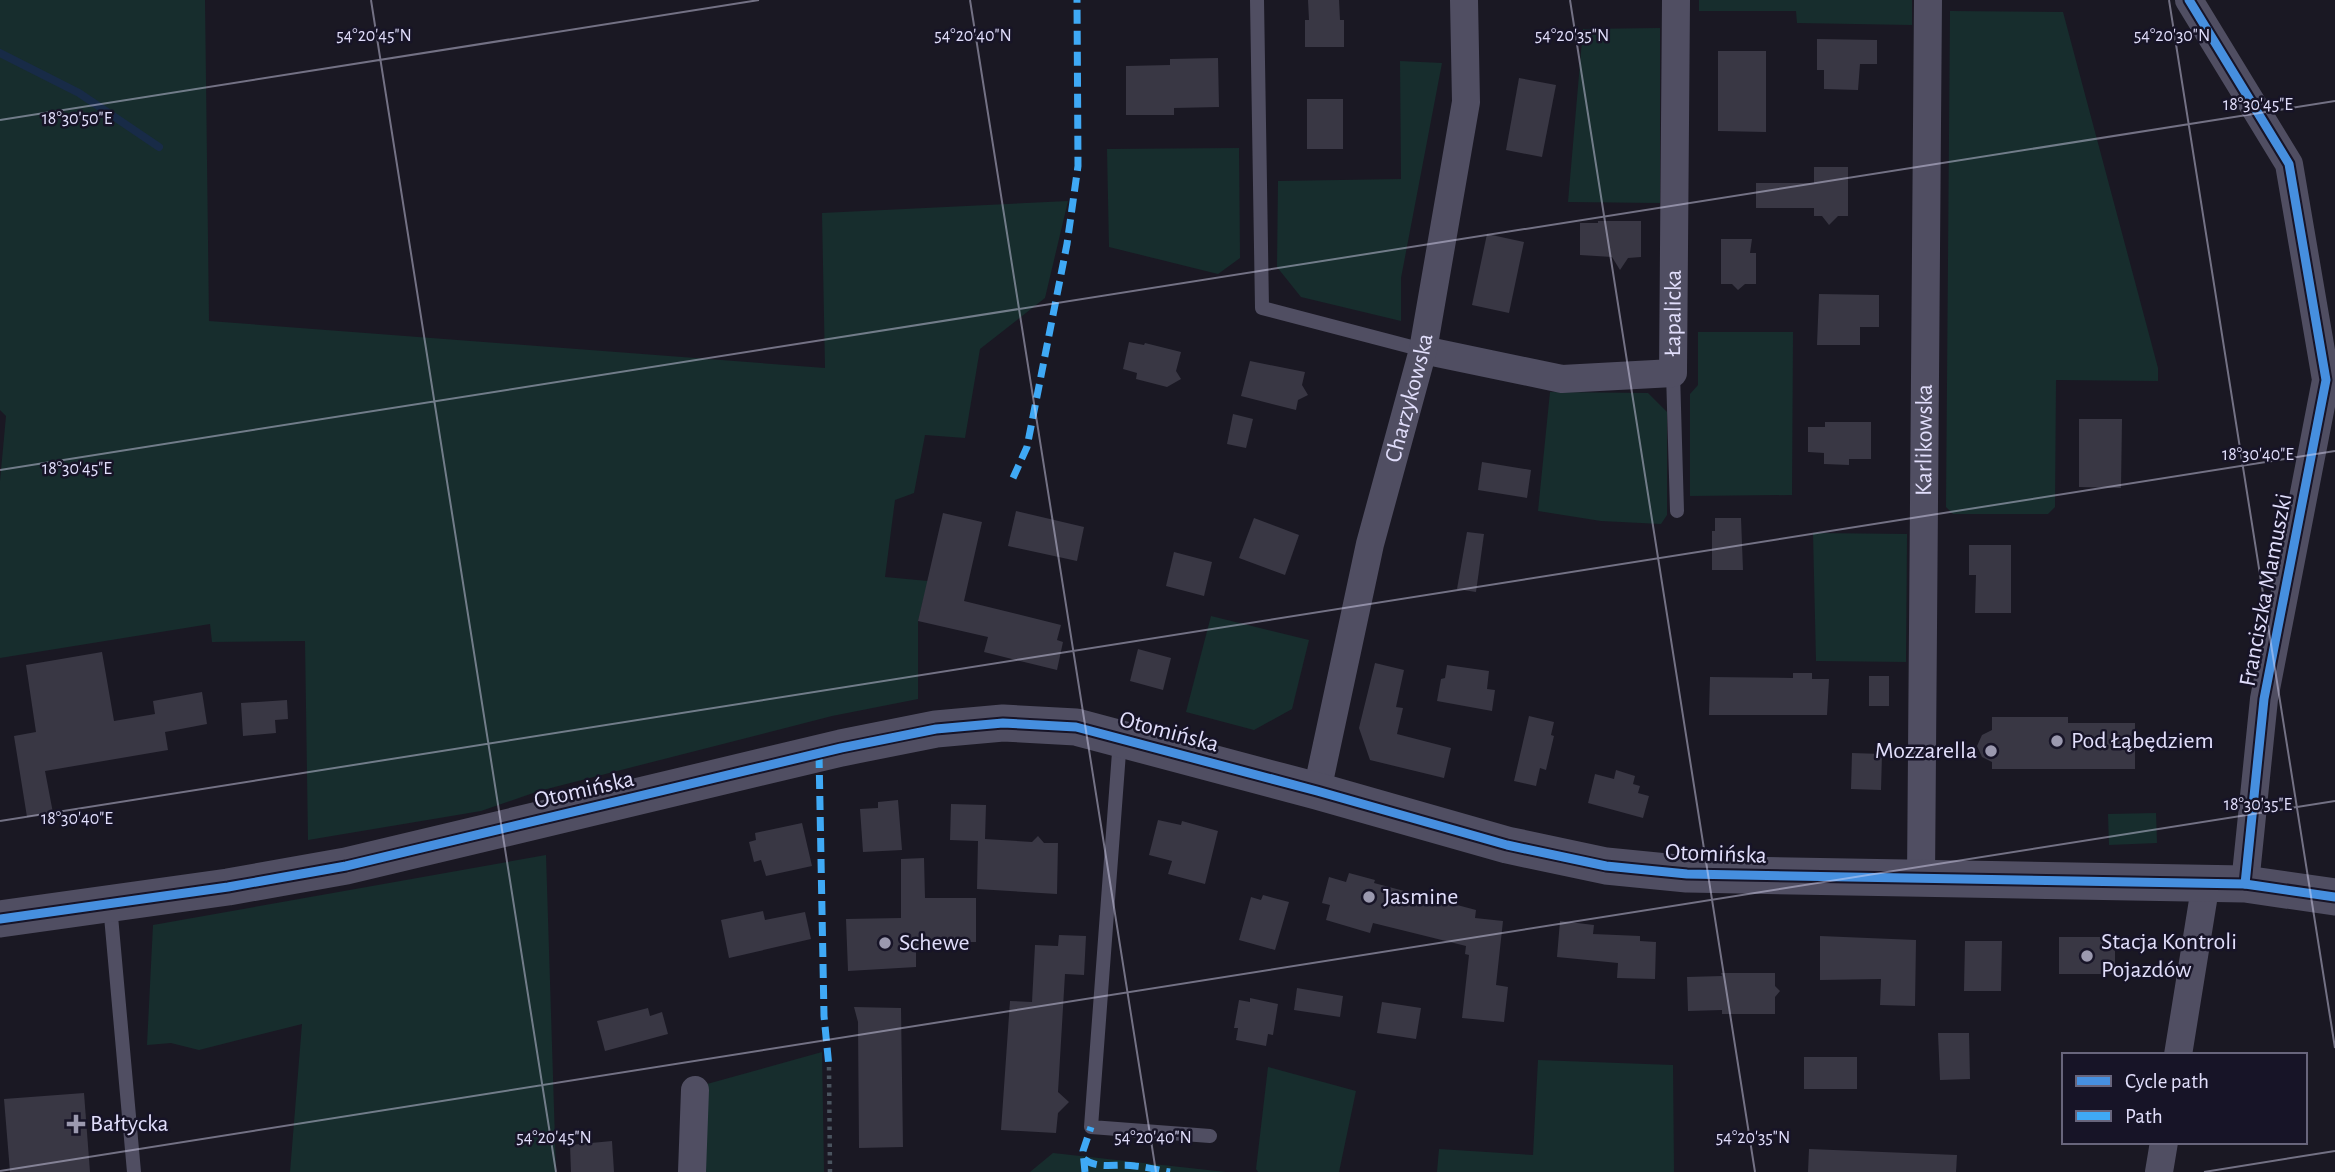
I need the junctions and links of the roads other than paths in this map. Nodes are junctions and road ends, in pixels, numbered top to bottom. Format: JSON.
{"nodes":[{"id":1,"x":1257,"y":0,"type":"edge"},
{"id":2,"x":1464,"y":0,"type":"edge"},
{"id":3,"x":1676,"y":0,"type":"edge"},
{"id":4,"x":1928,"y":0,"type":"edge"},
{"id":5,"x":2189,"y":0,"type":"edge"},
{"id":6,"x":1423,"y":351,"type":"junction"},
{"id":7,"x":1673,"y":373,"type":"junction"},
{"id":8,"x":1677,"y":511,"type":"dead end"},
{"id":9,"x":1120,"y":739,"type":"junction"},
{"id":10,"x":1317,"y":791,"type":"junction"},
{"id":11,"x":1921,"y":878,"type":"junction"},
{"id":12,"x":2206,"y":882,"type":"junction"},
{"id":13,"x":2245,"y":884,"type":"junction"},
{"id":14,"x":2335,"y":897,"type":"edge"},
{"id":15,"x":110,"y":904,"type":"junction"},
{"id":16,"x":0,"y":919,"type":"edge"},
{"id":17,"x":2178,"y":1053,"type":"edge"},
{"id":18,"x":695,"y":1090,"type":"dead end"},
{"id":19,"x":1210,"y":1136,"type":"dead end"},
{"id":20,"x":2164,"y":1144,"type":"edge"},
{"id":21,"x":135,"y":1172,"type":"edge"},
{"id":22,"x":692,"y":1172,"type":"edge"},
{"id":23,"x":2159,"y":1172,"type":"edge"}],
"edges":[{"from":1,"to":6,"type":"lane"},
{"from":2,"to":6,"type":"street","name":"Charzykowska"},
{"from":3,"to":7,"type":"street","name":"Łapalicka"},
{"from":4,"to":11,"type":"street","name":"Karlikowska"},
{"from":5,"to":13,"type":"street","name":"Franciszka Mamuszki"},
{"from":6,"to":7,"type":"street","name":"Łapalicka"},
{"from":6,"to":10,"type":"street","name":"Charzykowska"},
{"from":7,"to":8,"type":"lane"},
{"from":9,"to":10,"type":"street","name":"Otomińska"},
{"from":9,"to":15,"type":"street","name":"Otomińska"},
{"from":9,"to":19,"type":"lane"},
{"from":10,"to":11,"type":"street","name":"Otomińska"},
{"from":11,"to":12,"type":"street","name":"Otomińska"},
{"from":12,"to":13,"type":"street","name":"Otomińska"},
{"from":12,"to":17,"type":"street"},
{"from":13,"to":14,"type":"street","name":"Otomińska"},
{"from":15,"to":16,"type":"street","name":"Otomińska"},
{"from":15,"to":21,"type":"lane"},
{"from":18,"to":22,"type":"street"},
{"from":20,"to":23,"type":"street"}]}
